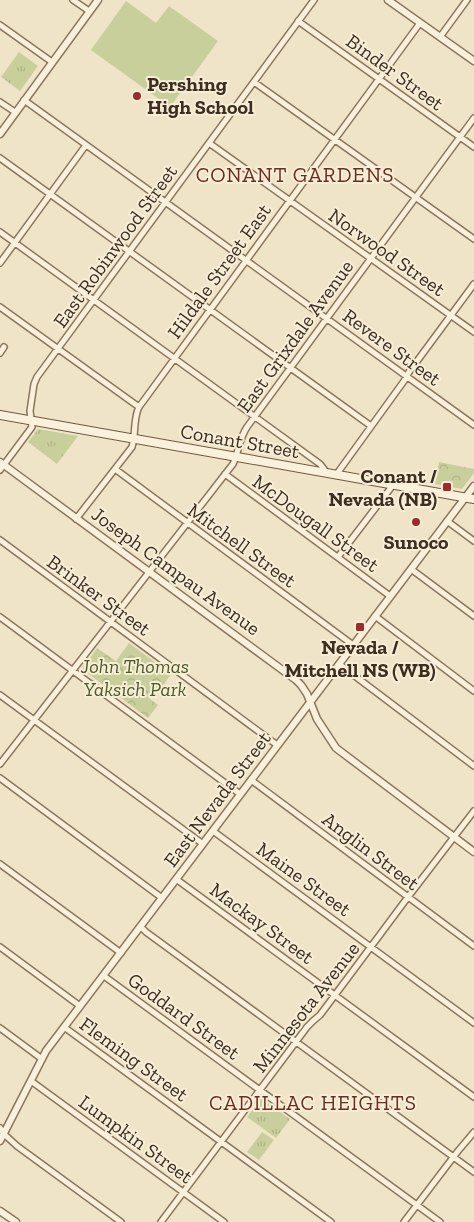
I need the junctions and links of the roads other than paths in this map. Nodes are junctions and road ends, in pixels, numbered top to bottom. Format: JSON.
{"nodes":[{"id":1,"x":73,"y":0,"type":"edge"},
{"id":2,"x":98,"y":0,"type":"edge"},
{"id":3,"x":314,"y":0,"type":"edge"},
{"id":4,"x":388,"y":0,"type":"edge"},
{"id":5,"x":467,"y":0,"type":"edge"},
{"id":6,"x":89,"y":11,"type":"junction"},
{"id":7,"x":298,"y":21,"type":"junction"},
{"id":8,"x":420,"y":23,"type":"junction"},
{"id":9,"x":0,"y":25,"type":"edge"},
{"id":10,"x":440,"y":37,"type":"junction"},
{"id":11,"x":474,"y":61,"type":"edge"},
{"id":12,"x":52,"y":62,"type":"junction"},
{"id":13,"x":379,"y":79,"type":"junction"},
{"id":14,"x":254,"y":82,"type":"junction"},
{"id":15,"x":24,"y":100,"type":"junction"},
{"id":16,"x":0,"y":102,"type":"edge"},
{"id":17,"x":15,"y":112,"type":"junction"},
{"id":18,"x":474,"y":118,"type":"edge"},
{"id":19,"x":0,"y":134,"type":"edge"},
{"id":20,"x":460,"y":137,"type":"junction"},
{"id":21,"x":335,"y":140,"type":"junction"},
{"id":22,"x":209,"y":143,"type":"junction"},
{"id":23,"x":86,"y":145,"type":"junction"},
{"id":24,"x":474,"y":147,"type":"edge"},
{"id":25,"x":0,"y":158,"type":"edge"},
{"id":26,"x":50,"y":194,"type":"junction"},
{"id":27,"x":415,"y":198,"type":"junction"},
{"id":28,"x":290,"y":201,"type":"junction"},
{"id":29,"x":166,"y":202,"type":"junction"},
{"id":30,"x":0,"y":232,"type":"edge"},
{"id":31,"x":474,"y":240,"type":"edge"},
{"id":32,"x":15,"y":243,"type":"junction"},
{"id":33,"x":130,"y":251,"type":"junction"},
{"id":34,"x":371,"y":259,"type":"junction"},
{"id":35,"x":246,"y":260,"type":"junction"},
{"id":36,"x":0,"y":263,"type":"edge"},
{"id":37,"x":474,"y":284,"type":"edge"},
{"id":38,"x":94,"y":300,"type":"junction"},
{"id":39,"x":0,"y":307,"type":"edge"},
{"id":40,"x":210,"y":309,"type":"junction"},
{"id":41,"x":451,"y":316,"type":"junction"},
{"id":42,"x":326,"y":319,"type":"junction"},
{"id":43,"x":474,"y":332,"type":"edge"},
{"id":44,"x":4,"y":347,"type":"dead end"},
{"id":45,"x":58,"y":348,"type":"junction"},
{"id":46,"x":0,"y":354,"type":"edge"},
{"id":47,"x":174,"y":358,"type":"junction"},
{"id":48,"x":291,"y":367,"type":"junction"},
{"id":49,"x":407,"y":376,"type":"junction"},
{"id":50,"x":139,"y":407,"type":"junction"},
{"id":51,"x":0,"y":414,"type":"edge"},
{"id":52,"x":255,"y":416,"type":"junction"},
{"id":53,"x":32,"y":420,"type":"junction"},
{"id":54,"x":474,"y":425,"type":"edge"},
{"id":55,"x":371,"y":426,"type":"junction"},
{"id":56,"x":134,"y":439,"type":"junction"},
{"id":57,"x":236,"y":457,"type":"junction"},
{"id":58,"x":1,"y":466,"type":"edge"},
{"id":59,"x":114,"y":469,"type":"junction"},
{"id":60,"x":225,"y":474,"type":"junction"},
{"id":61,"x":332,"y":474,"type":"junction"},
{"id":62,"x":393,"y":485,"type":"junction"},
{"id":63,"x":474,"y":486,"type":"edge"},
{"id":64,"x":465,"y":498,"type":"junction"},
{"id":65,"x":474,"y":499,"type":"edge"},
{"id":66,"x":76,"y":519,"type":"junction"},
{"id":67,"x":447,"y":521,"type":"junction"},
{"id":68,"x":187,"y":523,"type":"junction"},
{"id":69,"x":0,"y":540,"type":"edge"},
{"id":70,"x":474,"y":541,"type":"edge"},
{"id":71,"x":338,"y":557,"type":"junction"},
{"id":72,"x":411,"y":569,"type":"junction"},
{"id":73,"x":149,"y":572,"type":"junction"},
{"id":74,"x":390,"y":596,"type":"junction"},
{"id":75,"x":375,"y":616,"type":"junction"},
{"id":76,"x":474,"y":616,"type":"edge"},
{"id":77,"x":0,"y":617,"type":"edge"},
{"id":78,"x":110,"y":622,"type":"junction"},
{"id":79,"x":353,"y":646,"type":"junction"},
{"id":80,"x":339,"y":664,"type":"junction"},
{"id":81,"x":72,"y":671,"type":"junction"},
{"id":82,"x":474,"y":691,"type":"edge"},
{"id":83,"x":0,"y":695,"type":"edge"},
{"id":84,"x":311,"y":701,"type":"junction"},
{"id":85,"x":34,"y":720,"type":"junction"},
{"id":86,"x":277,"y":746,"type":"junction"},
{"id":87,"x":0,"y":764,"type":"edge"},
{"id":88,"x":474,"y":766,"type":"edge"},
{"id":89,"x":0,"y":778,"type":"edge"},
{"id":90,"x":251,"y":780,"type":"junction"},
{"id":91,"x":240,"y":794,"type":"junction"},
{"id":92,"x":474,"y":811,"type":"edge"},
{"id":93,"x":212,"y":831,"type":"junction"},
{"id":94,"x":454,"y":837,"type":"junction"},
{"id":95,"x":203,"y":844,"type":"junction"},
{"id":96,"x":474,"y":852,"type":"edge"},
{"id":97,"x":0,"y":864,"type":"edge"},
{"id":98,"x":176,"y":880,"type":"junction"},
{"id":99,"x":408,"y":897,"type":"junction"},
{"id":100,"x":162,"y":898,"type":"junction"},
{"id":101,"x":141,"y":927,"type":"junction"},
{"id":102,"x":474,"y":946,"type":"edge"},
{"id":103,"x":0,"y":947,"type":"edge"},
{"id":104,"x":371,"y":947,"type":"junction"},
{"id":105,"x":121,"y":953,"type":"junction"},
{"id":106,"x":104,"y":976,"type":"junction"},
{"id":107,"x":335,"y":995,"type":"junction"},
{"id":108,"x":80,"y":1006,"type":"junction"},
{"id":109,"x":474,"y":1023,"type":"edge"},
{"id":110,"x":64,"y":1027,"type":"junction"},
{"id":111,"x":0,"y":1028,"type":"edge"},
{"id":112,"x":297,"y":1042,"type":"junction"},
{"id":113,"x":42,"y":1059,"type":"junction"},
{"id":114,"x":31,"y":1081,"type":"junction"},
{"id":115,"x":260,"y":1091,"type":"junction"},
{"id":116,"x":474,"y":1098,"type":"edge"},
{"id":117,"x":2,"y":1131,"type":"edge"},
{"id":118,"x":474,"y":1132,"type":"edge"},
{"id":119,"x":0,"y":1141,"type":"edge"},
{"id":120,"x":222,"y":1142,"type":"junction"},
{"id":121,"x":453,"y":1157,"type":"junction"},
{"id":122,"x":474,"y":1172,"type":"edge"},
{"id":123,"x":183,"y":1193,"type":"junction"},
{"id":124,"x":417,"y":1205,"type":"junction"},
{"id":125,"x":0,"y":1210,"type":"edge"},
{"id":126,"x":16,"y":1222,"type":"edge"},
{"id":127,"x":121,"y":1222,"type":"edge"},
{"id":128,"x":161,"y":1222,"type":"edge"},
{"id":129,"x":224,"y":1222,"type":"edge"},
{"id":130,"x":331,"y":1222,"type":"edge"},
{"id":131,"x":404,"y":1222,"type":"edge"},
{"id":132,"x":440,"y":1222,"type":"edge"}],
"edges":[{"from":1,"to":6,"type":"street"},
{"from":2,"to":6,"type":"street"},
{"from":3,"to":7,"type":"street","name":"East Robinwood Street"},
{"from":4,"to":8,"type":"street"},
{"from":5,"to":10,"type":"street"},
{"from":6,"to":12,"type":"street"},
{"from":7,"to":13,"type":"street","name":"Binder Street"},
{"from":7,"to":14,"type":"street","name":"East Robinwood Street"},
{"from":8,"to":10,"type":"street"},
{"from":8,"to":13,"type":"street","name":"Hildale Street East"},
{"from":9,"to":12,"type":"street"},
{"from":10,"to":11,"type":"street"},
{"from":12,"to":15,"type":"street"},
{"from":13,"to":20,"type":"street","name":"Binder Street"},
{"from":13,"to":21,"type":"street","name":"Hildale Street East"},
{"from":14,"to":21,"type":"street"},
{"from":14,"to":22,"type":"street","name":"East Robinwood Street"},
{"from":15,"to":17,"type":"street"},
{"from":15,"to":23,"type":"street","name":"Revere Street"},
{"from":16,"to":17,"type":"street"},
{"from":17,"to":19,"type":"street"},
{"from":18,"to":20,"type":"street","name":"East Grixdale Avenue"},
{"from":20,"to":24,"type":"street","name":"Binder Street"},
{"from":20,"to":27,"type":"street","name":"East Grixdale Avenue"},
{"from":21,"to":27,"type":"street"},
{"from":21,"to":28,"type":"street","name":"Hildale Street East"},
{"from":22,"to":28,"type":"street","name":"Norwood Street"},
{"from":22,"to":29,"type":"street","name":"East Robinwood Street"},
{"from":23,"to":26,"type":"street"},
{"from":23,"to":29,"type":"street","name":"Revere Street"},
{"from":25,"to":26,"type":"street"},
{"from":26,"to":32,"type":"street"},
{"from":26,"to":33,"type":"street"},
{"from":27,"to":31,"type":"street"},
{"from":27,"to":34,"type":"street","name":"East Grixdale Avenue"},
{"from":28,"to":34,"type":"street","name":"Norwood Street"},
{"from":28,"to":35,"type":"street","name":"Hildale Street East"},
{"from":29,"to":33,"type":"street","name":"East Robinwood Street"},
{"from":29,"to":35,"type":"street","name":"Revere Street"},
{"from":30,"to":32,"type":"street"},
{"from":32,"to":36,"type":"street"},
{"from":32,"to":38,"type":"street"},
{"from":33,"to":38,"type":"street","name":"East Robinwood Street"},
{"from":33,"to":40,"type":"street"},
{"from":34,"to":41,"type":"street","name":"Norwood Street"},
{"from":34,"to":42,"type":"street","name":"East Grixdale Avenue"},
{"from":35,"to":40,"type":"street","name":"Hildale Street East"},
{"from":35,"to":42,"type":"street","name":"Revere Street"},
{"from":37,"to":41,"type":"street"},
{"from":38,"to":45,"type":"street","name":"East Robinwood Street"},
{"from":38,"to":47,"type":"street"},
{"from":39,"to":45,"type":"street"},
{"from":40,"to":47,"type":"street","name":"Hildale Street East"},
{"from":40,"to":48,"type":"street"},
{"from":41,"to":43,"type":"street","name":"Norwood Street"},
{"from":41,"to":49,"type":"street"},
{"from":42,"to":48,"type":"street","name":"East Grixdale Avenue"},
{"from":42,"to":49,"type":"street","name":"Revere Street"},
{"from":44,"to":46,"type":"street"},
{"from":45,"to":50,"type":"street"},
{"from":45,"to":53,"type":"street","name":"East Robinwood Street"},
{"from":47,"to":50,"type":"street","name":"Hildale Street East"},
{"from":47,"to":52,"type":"street"},
{"from":48,"to":52,"type":"street","name":"East Grixdale Avenue"},
{"from":48,"to":55,"type":"street"},
{"from":49,"to":54,"type":"street","name":"Revere Street"},
{"from":49,"to":55,"type":"street"},
{"from":50,"to":56,"type":"street","name":"Hildale Street East"},
{"from":51,"to":53,"type":"main road","name":"Conant Street"},
{"from":52,"to":57,"type":"street","name":"East Grixdale Avenue"},
{"from":52,"to":61,"type":"street"},
{"from":53,"to":56,"type":"main road","name":"Conant Street"},
{"from":53,"to":58,"type":"street","name":"East Robinwood Street"},
{"from":55,"to":61,"type":"street"},
{"from":56,"to":57,"type":"main road","name":"Conant Street"},
{"from":56,"to":59,"type":"street","name":"Hildale Street East"},
{"from":57,"to":60,"type":"street","name":"East Grixdale Avenue"},
{"from":57,"to":61,"type":"main road","name":"Conant Street"},
{"from":58,"to":66,"type":"street","name":"Joseph Campau Avenue"},
{"from":59,"to":66,"type":"street","name":"Hildale Street East"},
{"from":59,"to":68,"type":"street","name":"Mitchell Street"},
{"from":60,"to":68,"type":"street","name":"East Grixdale Avenue"},
{"from":60,"to":71,"type":"street","name":"McDougall Street"},
{"from":61,"to":62,"type":"main road","name":"Conant Street"},
{"from":62,"to":64,"type":"main road","name":"Conant Street"},
{"from":62,"to":71,"type":"street"},
{"from":63,"to":64,"type":"street","name":"East Nevada Street"},
{"from":64,"to":65,"type":"main road","name":"Conant Street"},
{"from":64,"to":67,"type":"street","name":"East Nevada Street"},
{"from":66,"to":73,"type":"street","name":"Joseph Campau Avenue"},
{"from":67,"to":70,"type":"street"},
{"from":67,"to":72,"type":"street","name":"East Nevada Street"},
{"from":68,"to":73,"type":"street","name":"East Grixdale Avenue"},
{"from":68,"to":79,"type":"street","name":"Mitchell Street"},
{"from":69,"to":78,"type":"street","name":"Brinker Street"},
{"from":71,"to":74,"type":"street","name":"McDougall Street"},
{"from":72,"to":74,"type":"street","name":"East Nevada Street"},
{"from":72,"to":76,"type":"street"},
{"from":73,"to":78,"type":"street","name":"East Grixdale Avenue"},
{"from":73,"to":84,"type":"street","name":"Joseph Campau Avenue"},
{"from":74,"to":75,"type":"street","name":"East Nevada Street"},
{"from":75,"to":79,"type":"street","name":"East Nevada Street"},
{"from":75,"to":82,"type":"street"},
{"from":77,"to":81,"type":"street"},
{"from":78,"to":81,"type":"street","name":"East Grixdale Avenue"},
{"from":78,"to":86,"type":"street","name":"Brinker Street"},
{"from":79,"to":80,"type":"street","name":"East Nevada Street"},
{"from":80,"to":84,"type":"street","name":"East Nevada Street"},
{"from":80,"to":88,"type":"street"},
{"from":81,"to":85,"type":"street","name":"East Grixdale Avenue"},
{"from":81,"to":91,"type":"street"},
{"from":83,"to":85,"type":"street"},
{"from":84,"to":86,"type":"street","name":"East Nevada Street"},
{"from":84,"to":94,"type":"street","name":"Joseph Campau Avenue"},
{"from":85,"to":87,"type":"street","name":"East Grixdale Avenue"},
{"from":85,"to":95,"type":"street"},
{"from":86,"to":90,"type":"street","name":"East Nevada Street"},
{"from":89,"to":100,"type":"street"},
{"from":90,"to":91,"type":"street","name":"East Nevada Street"},
{"from":90,"to":99,"type":"street","name":"Anglin Street"},
{"from":91,"to":93,"type":"street","name":"East Nevada Street"},
{"from":92,"to":94,"type":"street","name":"Minnesota Avenue"},
{"from":93,"to":95,"type":"street","name":"East Nevada Street"},
{"from":93,"to":104,"type":"street","name":"Maine Street"},
{"from":94,"to":96,"type":"street","name":"Joseph Campau Avenue"},
{"from":94,"to":99,"type":"street","name":"Minnesota Avenue"},
{"from":95,"to":98,"type":"street","name":"East Nevada Street"},
{"from":97,"to":105,"type":"street","name":"Goddard Street"},
{"from":98,"to":100,"type":"street","name":"East Nevada Street"},
{"from":98,"to":107,"type":"street","name":"Mackay Street"},
{"from":99,"to":102,"type":"street","name":"Anglin Street"},
{"from":99,"to":104,"type":"street","name":"Minnesota Avenue"},
{"from":100,"to":101,"type":"street","name":"East Nevada Street"},
{"from":101,"to":105,"type":"street","name":"East Nevada Street"},
{"from":101,"to":112,"type":"street"},
{"from":103,"to":108,"type":"street","name":"Fleming Street"},
{"from":104,"to":107,"type":"street","name":"Minnesota Avenue"},
{"from":104,"to":109,"type":"street","name":"Maine Street"},
{"from":105,"to":106,"type":"street","name":"East Nevada Street"},
{"from":106,"to":108,"type":"street","name":"East Nevada Street"},
{"from":106,"to":115,"type":"street","name":"Goddard Street"},
{"from":107,"to":112,"type":"street","name":"Minnesota Avenue"},
{"from":107,"to":116,"type":"street","name":"Mackay Street"},
{"from":108,"to":110,"type":"street","name":"East Nevada Street"},
{"from":110,"to":113,"type":"street","name":"East Nevada Street"},
{"from":110,"to":120,"type":"street","name":"Fleming Street"},
{"from":111,"to":113,"type":"street"},
{"from":112,"to":115,"type":"street","name":"Minnesota Avenue"},
{"from":112,"to":121,"type":"street"},
{"from":113,"to":114,"type":"street","name":"East Nevada Street"},
{"from":114,"to":117,"type":"street","name":"East Nevada Street"},
{"from":114,"to":123,"type":"street","name":"Lumpkin Street"},
{"from":115,"to":120,"type":"street","name":"Minnesota Avenue"},
{"from":115,"to":124,"type":"street","name":"Goddard Street"},
{"from":117,"to":119,"type":"street","name":"East Nevada Street"},
{"from":117,"to":127,"type":"street"},
{"from":118,"to":121,"type":"street"},
{"from":120,"to":123,"type":"street","name":"Minnesota Avenue"},
{"from":120,"to":130,"type":"street","name":"Fleming Street"},
{"from":121,"to":122,"type":"street"},
{"from":121,"to":124,"type":"street"},
{"from":123,"to":128,"type":"street","name":"Minnesota Avenue"},
{"from":123,"to":129,"type":"street","name":"Lumpkin Street"},
{"from":124,"to":131,"type":"street"},
{"from":124,"to":132,"type":"street","name":"Goddard Street"},
{"from":125,"to":126,"type":"street"}]}
